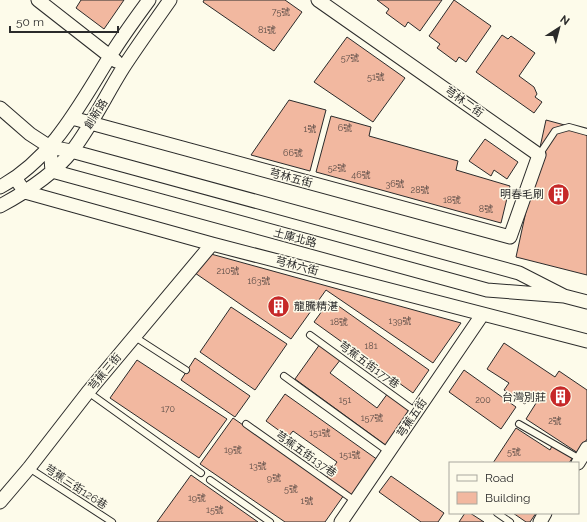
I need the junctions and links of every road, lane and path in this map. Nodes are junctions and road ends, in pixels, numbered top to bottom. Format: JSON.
{"nodes":[{"id":1,"x":38,"y":0,"type":"edge"},
{"id":2,"x":149,"y":0,"type":"edge"},
{"id":3,"x":170,"y":0,"type":"edge"},
{"id":4,"x":318,"y":0,"type":"edge"},
{"id":5,"x":110,"y":56,"type":"junction"},
{"id":6,"x":124,"y":67,"type":"junction"},
{"id":7,"x":0,"y":108,"type":"edge"},
{"id":8,"x":72,"y":118,"type":"junction"},
{"id":9,"x":90,"y":124,"type":"junction"},
{"id":10,"x":587,"y":132,"type":"edge"},
{"id":11,"x":50,"y":147,"type":"junction"},
{"id":12,"x":71,"y":151,"type":"junction"},
{"id":13,"x":539,"y":155,"type":"junction"},
{"id":14,"x":52,"y":171,"type":"junction"},
{"id":15,"x":15,"y":178,"type":"junction"},
{"id":16,"x":0,"y":187,"type":"edge"},
{"id":17,"x":25,"y":192,"type":"junction"},
{"id":18,"x":0,"y":206,"type":"edge"},
{"id":19,"x":212,"y":244,"type":"junction"},
{"id":20,"x":564,"y":296,"type":"junction"},
{"id":21,"x":587,"y":302,"type":"edge"},
{"id":22,"x":482,"y":314,"type":"junction"},
{"id":23,"x":310,"y":335,"type":"dead end"},
{"id":24,"x":135,"y":337,"type":"junction"},
{"id":25,"x":587,"y":341,"type":"edge"},
{"id":26,"x":186,"y":370,"type":"dead end"},
{"id":27,"x":284,"y":376,"type":"dead end"},
{"id":28,"x":88,"y":392,"type":"junction"},
{"id":29,"x":416,"y":412,"type":"junction"},
{"id":30,"x":246,"y":424,"type":"dead end"},
{"id":31,"x":519,"y":424,"type":"dead end"},
{"id":32,"x":389,"y":452,"type":"junction"},
{"id":33,"x":582,"y":457,"type":"edge"},
{"id":34,"x":29,"y":468,"type":"junction"},
{"id":35,"x":201,"y":473,"type":"dead end"},
{"id":36,"x":210,"y":480,"type":"dead end"},
{"id":37,"x":355,"y":501,"type":"junction"},
{"id":38,"x":0,"y":502,"type":"edge"},
{"id":39,"x":498,"y":514,"type":"edge"},
{"id":40,"x":112,"y":522,"type":"edge"},
{"id":41,"x":270,"y":522,"type":"edge"},
{"id":42,"x":340,"y":522,"type":"edge"},
{"id":43,"x":510,"y":522,"type":"edge"}],
"edges":[{"from":1,"to":5,"type":"street"},
{"from":2,"to":5,"type":"street","name":"創新路"},
{"from":3,"to":6,"type":"street","name":"創新路"},
{"from":4,"to":13,"type":"street","name":"芎林二街"},
{"from":5,"to":6,"type":"street"},
{"from":5,"to":8,"type":"street","name":"創新路"},
{"from":6,"to":9,"type":"street","name":"創新路"},
{"from":7,"to":11,"type":"street","name":"土庫北路"},
{"from":8,"to":9,"type":"street","name":"芎林五街"},
{"from":8,"to":11,"type":"street","name":"創新路"},
{"from":9,"to":12,"type":"street","name":"創新路"},
{"from":9,"to":13,"type":"street","name":"芎林五街"},
{"from":10,"to":13,"type":"lane"},
{"from":11,"to":12,"type":"street","name":"土庫北路"},
{"from":11,"to":14,"type":"street"},
{"from":11,"to":15,"type":"street","name":"創新路"},
{"from":12,"to":14,"type":"street","name":"創新路"},
{"from":12,"to":20,"type":"street","name":"土庫北路"},
{"from":14,"to":17,"type":"street","name":"創新路"},
{"from":14,"to":20,"type":"street","name":"土庫北路"},
{"from":15,"to":16,"type":"street","name":"創新路"},
{"from":15,"to":17,"type":"street"},
{"from":17,"to":18,"type":"street","name":"創新路"},
{"from":17,"to":19,"type":"street","name":"芎林六街"},
{"from":19,"to":22,"type":"street","name":"芎林六街"},
{"from":19,"to":24,"type":"street","name":"芎蕉三街"},
{"from":20,"to":21,"type":"street","name":"土庫北路"},
{"from":22,"to":25,"type":"street","name":"芎林六街"},
{"from":22,"to":29,"type":"street","name":"芎蕉五街"},
{"from":23,"to":29,"type":"lane","name":"芎蕉五街177巷"},
{"from":24,"to":26,"type":"lane"},
{"from":24,"to":28,"type":"street","name":"芎蕉三街"},
{"from":27,"to":32,"type":"lane"},
{"from":28,"to":34,"type":"street","name":"芎蕉三街"},
{"from":28,"to":35,"type":"lane"},
{"from":29,"to":32,"type":"street","name":"芎蕉五街"},
{"from":30,"to":37,"type":"lane","name":"芎蕉五街137巷"},
{"from":31,"to":33,"type":"lane"},
{"from":32,"to":37,"type":"street","name":"芎蕉五街"},
{"from":34,"to":38,"type":"street","name":"芎蕉三街"},
{"from":34,"to":40,"type":"lane","name":"芎蕉三街126巷"},
{"from":36,"to":41,"type":"lane"},
{"from":37,"to":42,"type":"street","name":"芎蕉五街"},
{"from":39,"to":43,"type":"lane"}]}
